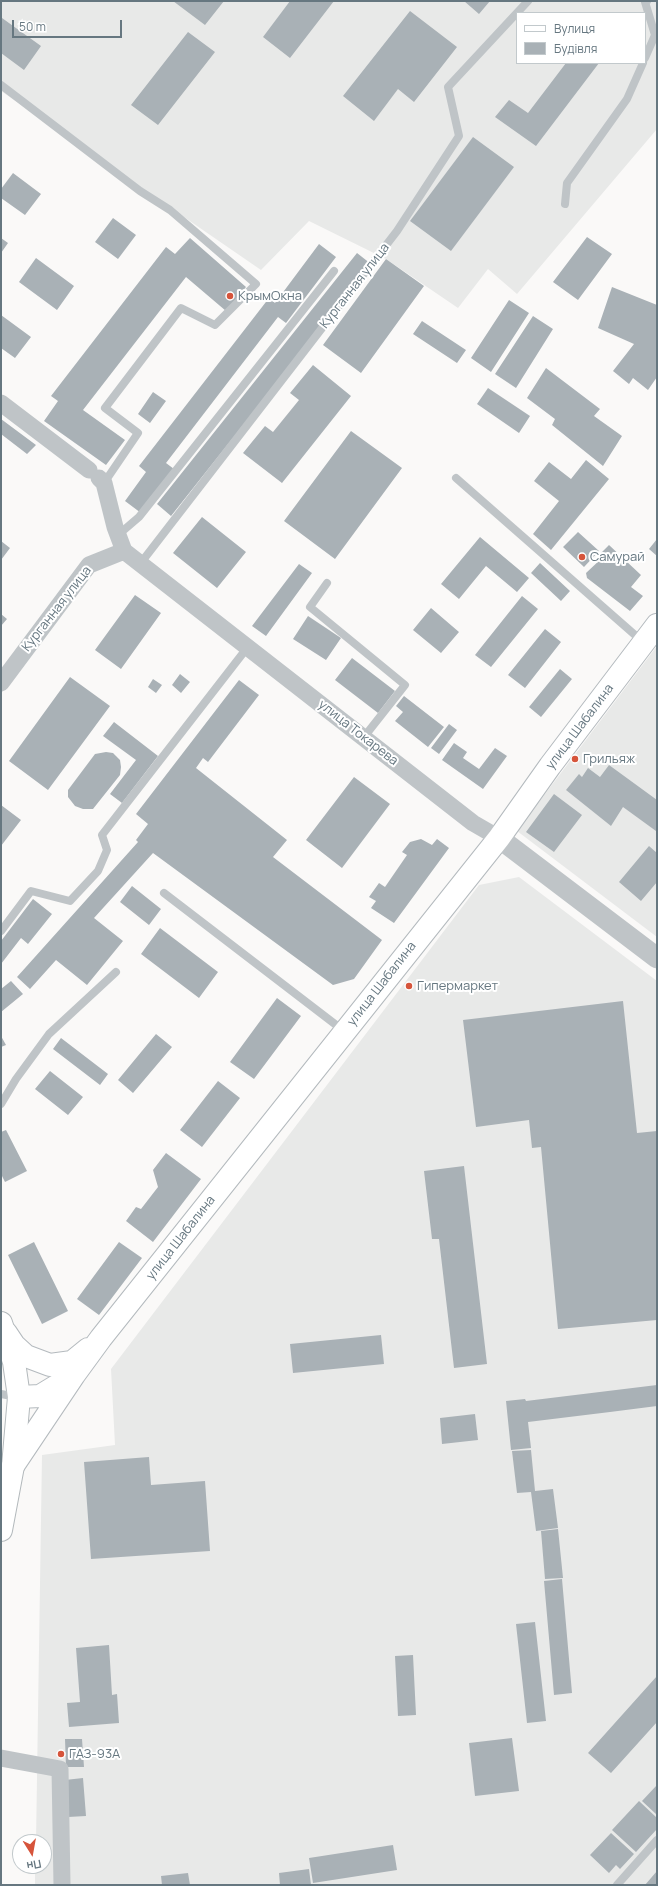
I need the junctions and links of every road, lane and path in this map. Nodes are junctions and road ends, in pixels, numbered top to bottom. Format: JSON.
{"nodes":[{"id":1,"x":528,"y":1,"type":"edge"},
{"id":2,"x":646,"y":1,"type":"edge"},
{"id":3,"x":518,"y":12,"type":"edge"},
{"id":4,"x":516,"y":14,"type":"edge"},
{"id":5,"x":646,"y":56,"type":"edge"},
{"id":6,"x":643,"y":64,"type":"edge"},
{"id":7,"x":1,"y":85,"type":"edge"},
{"id":8,"x":566,"y":204,"type":"dead end"},
{"id":9,"x":334,"y":271,"type":"dead end"},
{"id":10,"x":1,"y":403,"type":"edge"},
{"id":11,"x":97,"y":477,"type":"junction"},
{"id":12,"x":456,"y":478,"type":"dead end"},
{"id":13,"x":121,"y":543,"type":"junction"},
{"id":14,"x":140,"y":564,"type":"junction"},
{"id":15,"x":327,"y":583,"type":"dead end"},
{"id":16,"x":657,"y":625,"type":"edge"},
{"id":17,"x":644,"y":643,"type":"junction"},
{"id":18,"x":247,"y":648,"type":"junction"},
{"id":19,"x":1,"y":683,"type":"edge"},
{"id":20,"x":364,"y":737,"type":"junction"},
{"id":21,"x":499,"y":838,"type":"junction"},
{"id":22,"x":164,"y":893,"type":"dead end"},
{"id":23,"x":1,"y":931,"type":"edge"},
{"id":24,"x":657,"y":958,"type":"edge"},
{"id":25,"x":116,"y":972,"type":"dead end"},
{"id":26,"x":345,"y":1032,"type":"junction"},
{"id":27,"x":1,"y":1104,"type":"edge"},
{"id":28,"x":3,"y":1328,"type":"edge"},
{"id":29,"x":101,"y":1338,"type":"junction"},
{"id":30,"x":74,"y":1375,"type":"junction"},
{"id":31,"x":10,"y":1396,"type":"edge"},
{"id":32,"x":12,"y":1466,"type":"junction"},
{"id":33,"x":1,"y":1530,"type":"edge"},
{"id":34,"x":1,"y":1758,"type":"edge"},
{"id":35,"x":657,"y":1840,"type":"edge"},
{"id":36,"x":62,"y":1885,"type":"edge"},
{"id":37,"x":617,"y":1885,"type":"edge"}],
"edges":[{"from":1,"to":3,"type":"lane","name":"Курганная улица"},
{"from":2,"to":5,"type":"lane"},
{"from":4,"to":14,"type":"lane","name":"Курганная улица"},
{"from":6,"to":8,"type":"lane"},
{"from":7,"to":11,"type":"lane"},
{"from":9,"to":13,"type":"lane","name":"Курганная улица"},
{"from":10,"to":11,"type":"street"},
{"from":11,"to":13,"type":"street"},
{"from":12,"to":17,"type":"lane"},
{"from":13,"to":14,"type":"street","name":"улица Токарева"},
{"from":13,"to":19,"type":"street","name":"Курганная улица"},
{"from":14,"to":18,"type":"street","name":"улица Токарева"},
{"from":15,"to":20,"type":"lane"},
{"from":16,"to":17,"type":"main road","name":"улица Шабалина"},
{"from":17,"to":21,"type":"main road","name":"улица Шабалина"},
{"from":18,"to":20,"type":"street","name":"улица Токарева"},
{"from":18,"to":23,"type":"lane"},
{"from":20,"to":21,"type":"street","name":"улица Токарева"},
{"from":21,"to":24,"type":"street","name":"улица Токарева"},
{"from":21,"to":26,"type":"main road","name":"улица Шабалина"},
{"from":22,"to":26,"type":"lane"},
{"from":25,"to":27,"type":"lane"},
{"from":26,"to":29,"type":"main road","name":"улица Шабалина"},
{"from":28,"to":29,"type":"main road","name":"улица Шабалина"},
{"from":28,"to":31,"type":"main road"},
{"from":29,"to":30,"type":"main road","name":"улица Шабалина"},
{"from":30,"to":31,"type":"main road","name":"улица Шабалина"},
{"from":30,"to":32,"type":"main road","name":"улица Шабалина"},
{"from":31,"to":32,"type":"main road"},
{"from":32,"to":33,"type":"main road"},
{"from":34,"to":36,"type":"street"},
{"from":35,"to":37,"type":"lane"}]}
